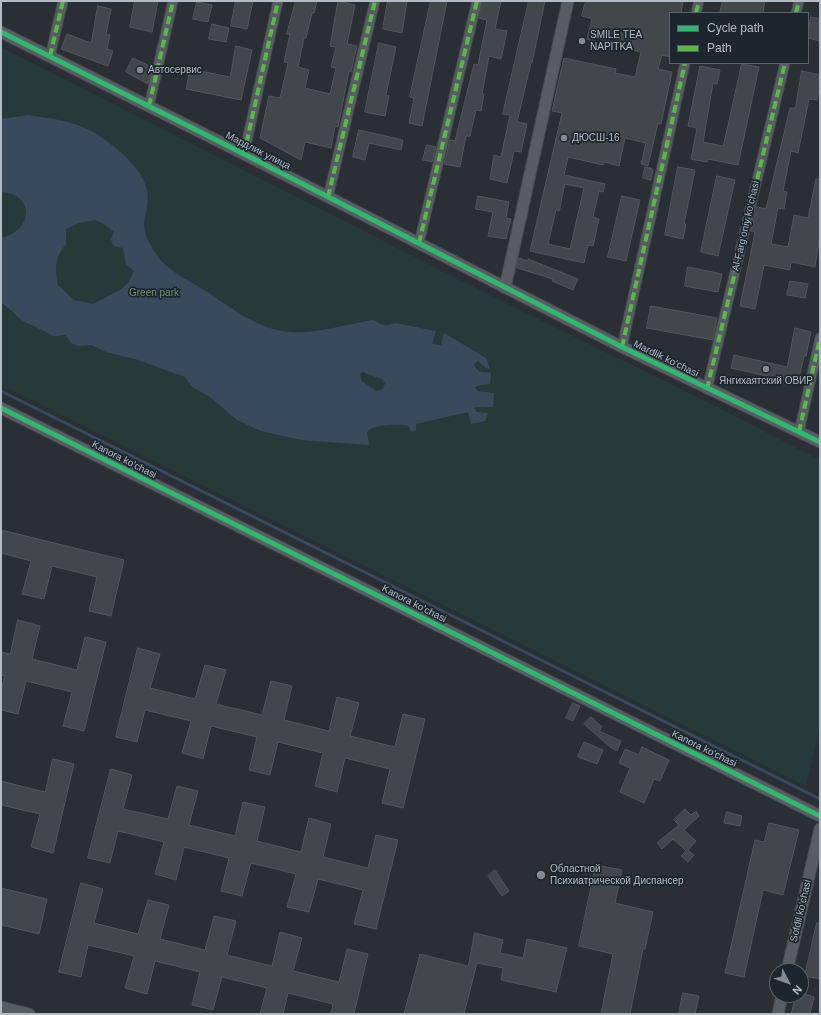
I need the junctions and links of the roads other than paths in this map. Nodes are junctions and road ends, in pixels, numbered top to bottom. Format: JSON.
{"nodes":[{"id":1,"x":63,"y":1,"type":"edge"},
{"id":2,"x":173,"y":1,"type":"edge"},
{"id":3,"x":278,"y":1,"type":"edge"},
{"id":4,"x":375,"y":1,"type":"edge"},
{"id":5,"x":477,"y":1,"type":"edge"},
{"id":6,"x":568,"y":1,"type":"edge"},
{"id":7,"x":699,"y":1,"type":"edge"},
{"id":8,"x":799,"y":1,"type":"edge"},
{"id":9,"x":696,"y":12,"type":"edge"},
{"id":10,"x":796,"y":12,"type":"edge"},
{"id":11,"x":1,"y":32,"type":"edge"},
{"id":12,"x":50,"y":56,"type":"junction"},
{"id":13,"x":685,"y":64,"type":"edge"},
{"id":14,"x":785,"y":64,"type":"edge"},
{"id":15,"x":149,"y":106,"type":"junction"},
{"id":16,"x":244,"y":154,"type":"junction"},
{"id":17,"x":328,"y":197,"type":"junction"},
{"id":18,"x":419,"y":244,"type":"junction"},
{"id":19,"x":505,"y":288,"type":"junction"},
{"id":20,"x":820,"y":338,"type":"edge"},
{"id":21,"x":622,"y":347,"type":"junction"},
{"id":22,"x":708,"y":389,"type":"junction"},
{"id":23,"x":1,"y":408,"type":"edge"},
{"id":24,"x":799,"y":432,"type":"junction"},
{"id":25,"x":820,"y":442,"type":"edge"},
{"id":26,"x":820,"y":816,"type":"edge"},
{"id":27,"x":820,"y":828,"type":"edge"},
{"id":28,"x":790,"y":963,"type":"edge"},
{"id":29,"x":780,"y":1003,"type":"edge"},
{"id":30,"x":1,"y":1007,"type":"edge"},
{"id":31,"x":29,"y":1014,"type":"edge"},
{"id":32,"x":778,"y":1014,"type":"edge"}],
"edges":[{"from":1,"to":12,"type":"street"},
{"from":2,"to":15,"type":"street"},
{"from":3,"to":16,"type":"street"},
{"from":4,"to":17,"type":"street"},
{"from":5,"to":18,"type":"street"},
{"from":6,"to":19,"type":"street"},
{"from":7,"to":9,"type":"street"},
{"from":8,"to":10,"type":"street"},
{"from":11,"to":12,"type":"street","name":"Мардлик улица"},
{"from":12,"to":15,"type":"street","name":"Мардлик улица"},
{"from":13,"to":21,"type":"street"},
{"from":14,"to":22,"type":"street","name":"Al-Farg‘oniy ko‘chasi"},
{"from":15,"to":16,"type":"street","name":"Мардлик улица"},
{"from":16,"to":17,"type":"street","name":"Мардлик улица"},
{"from":17,"to":18,"type":"street","name":"Мардлик улица"},
{"from":18,"to":19,"type":"street","name":"Мардлик улица"},
{"from":19,"to":21,"type":"street","name":"Mardlik ko‘chasi"},
{"from":20,"to":24,"type":"street"},
{"from":21,"to":22,"type":"street","name":"Mardlik ko‘chasi"},
{"from":22,"to":24,"type":"street","name":"Mardlik ko‘chasi"},
{"from":23,"to":26,"type":"street","name":"Kanora ko'chasi"},
{"from":24,"to":25,"type":"street","name":"Mardlik ko‘chasi"},
{"from":27,"to":28,"type":"street","name":"Sofdil ko'chasi"},
{"from":29,"to":32,"type":"street"},
{"from":30,"to":31,"type":"street"}]}
